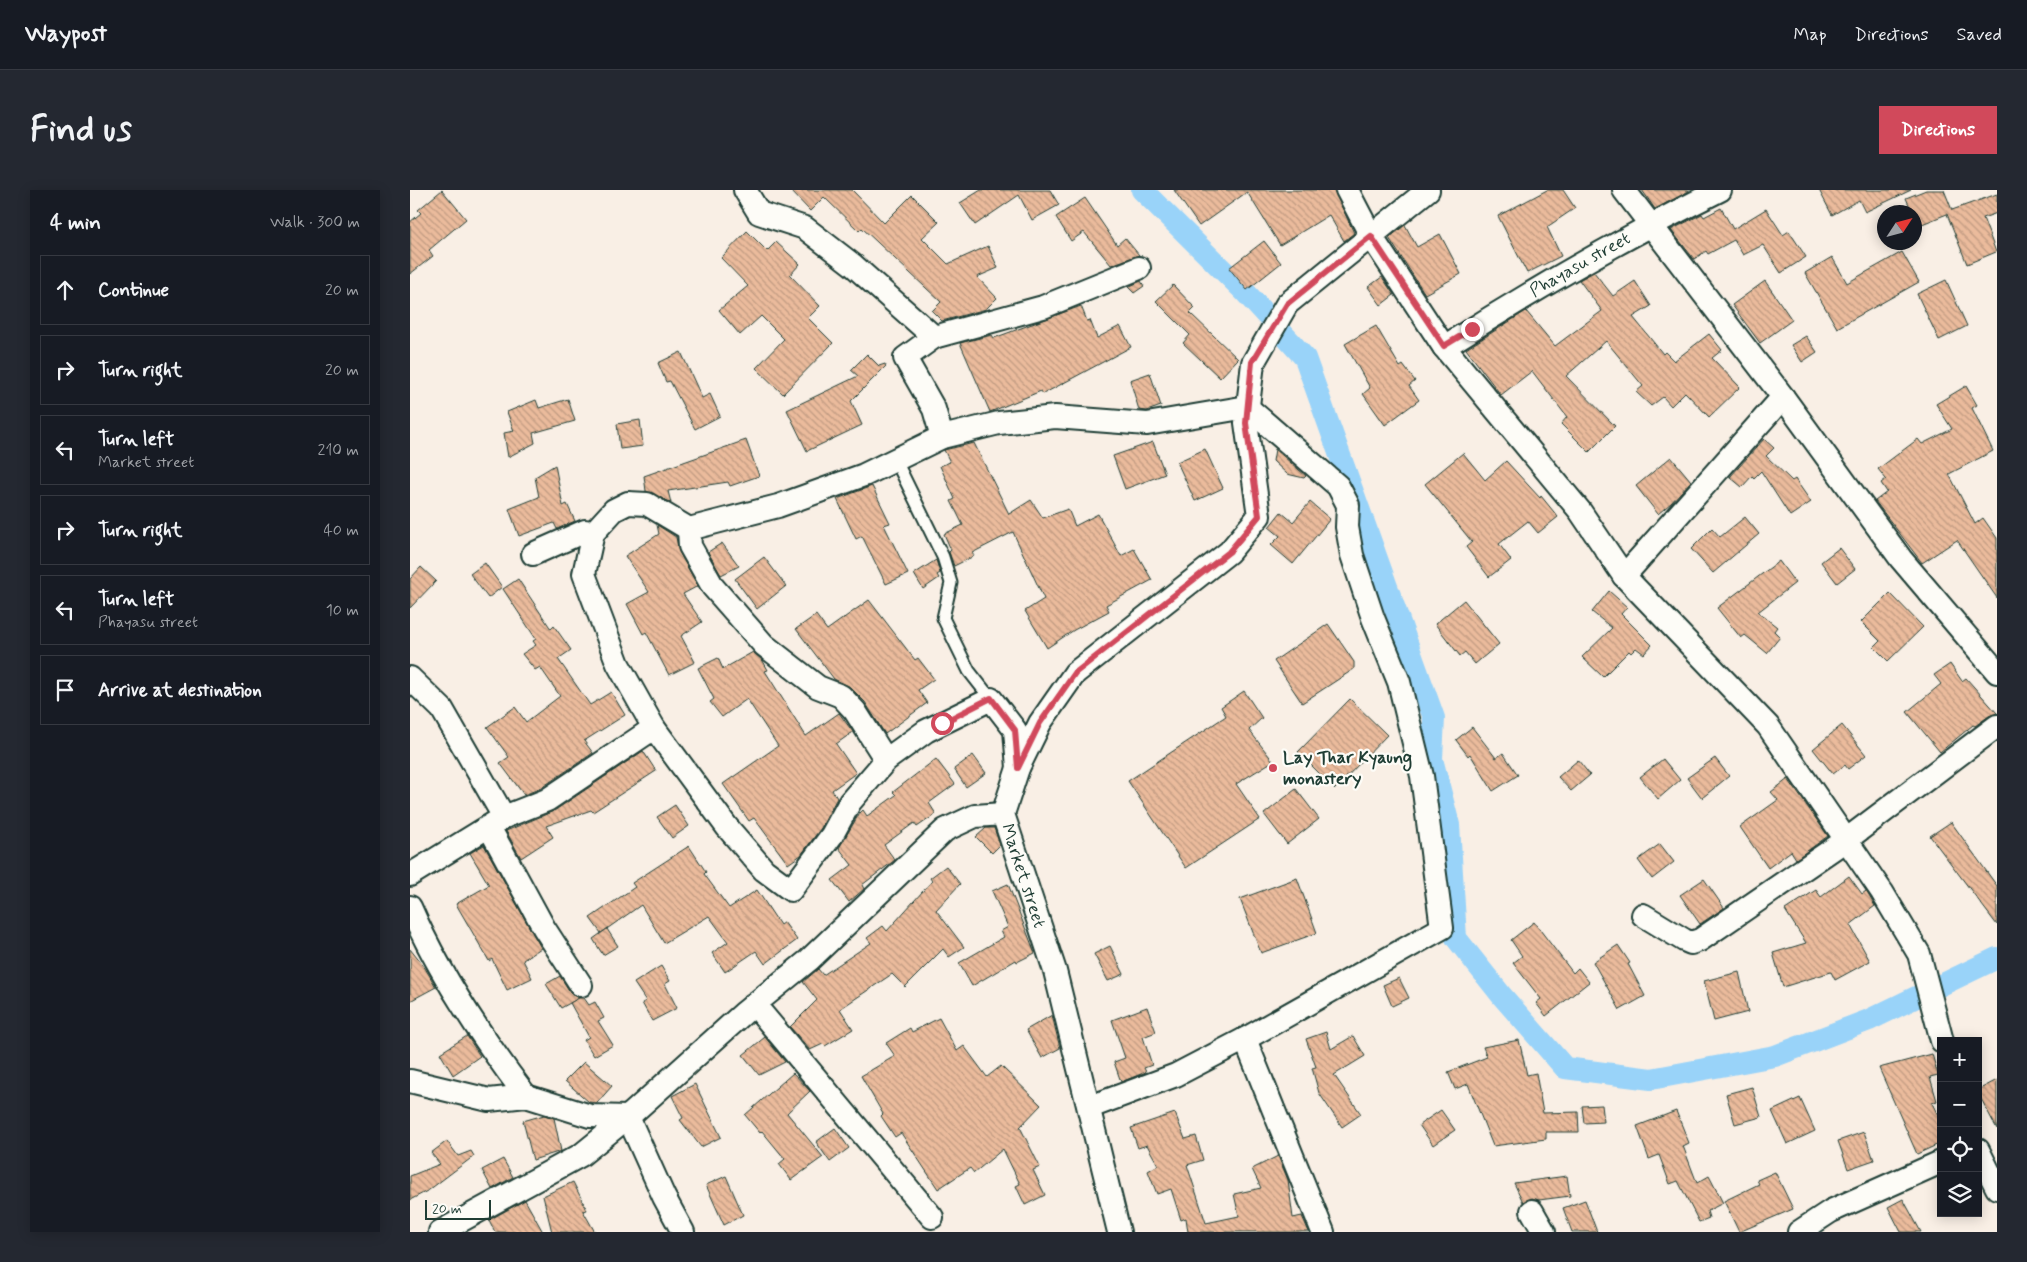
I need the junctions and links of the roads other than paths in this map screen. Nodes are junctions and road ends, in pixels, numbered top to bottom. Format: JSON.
{"nodes":[{"id":1,"x":746,"y":190,"type":"edge"},
{"id":2,"x":1347,"y":190,"type":"edge"},
{"id":3,"x":1428,"y":190,"type":"edge"},
{"id":4,"x":1624,"y":190,"type":"edge"},
{"id":5,"x":1720,"y":190,"type":"edge"},
{"id":6,"x":1651,"y":224,"type":"junction"},
{"id":7,"x":1371,"y":236,"type":"junction"},
{"id":8,"x":1139,"y":268,"type":"dead end"},
{"id":9,"x":934,"y":337,"type":"junction"},
{"id":10,"x":1444,"y":346,"type":"junction"},
{"id":11,"x":1783,"y":397,"type":"junction"},
{"id":12,"x":1247,"y":407,"type":"junction"},
{"id":13,"x":942,"y":437,"type":"junction"},
{"id":14,"x":895,"y":459,"type":"junction"},
{"id":15,"x":689,"y":529,"type":"junction"},
{"id":16,"x":593,"y":533,"type":"junction"},
{"id":17,"x":534,"y":554,"type":"dead end"},
{"id":18,"x":1624,"y":576,"type":"junction"},
{"id":19,"x":1994,"y":660,"type":"edge"},
{"id":20,"x":410,"y":678,"type":"edge"},
{"id":21,"x":991,"y":698,"type":"junction"},
{"id":22,"x":1997,"y":726,"type":"edge"},
{"id":23,"x":654,"y":728,"type":"junction"},
{"id":24,"x":886,"y":760,"type":"junction"},
{"id":25,"x":1018,"y":768,"type":"junction"},
{"id":26,"x":1003,"y":814,"type":"junction"},
{"id":27,"x":497,"y":822,"type":"junction"},
{"id":28,"x":1846,"y":840,"type":"junction"},
{"id":29,"x":410,"y":875,"type":"edge"},
{"id":30,"x":410,"y":907,"type":"edge"},
{"id":31,"x":1643,"y":914,"type":"dead end"},
{"id":32,"x":581,"y":984,"type":"dead end"},
{"id":33,"x":754,"y":1004,"type":"junction"},
{"id":34,"x":1941,"y":1037,"type":"edge"},
{"id":35,"x":1244,"y":1039,"type":"junction"},
{"id":36,"x":410,"y":1080,"type":"edge"},
{"id":37,"x":526,"y":1096,"type":"junction"},
{"id":38,"x":1090,"y":1107,"type":"junction"},
{"id":39,"x":628,"y":1117,"type":"junction"},
{"id":40,"x":1987,"y":1157,"type":"edge"},
{"id":41,"x":1937,"y":1164,"type":"edge"},
{"id":42,"x":1997,"y":1188,"type":"edge"},
{"id":43,"x":1532,"y":1211,"type":"dead end"},
{"id":44,"x":932,"y":1218,"type":"dead end"},
{"id":45,"x":440,"y":1232,"type":"edge"},
{"id":46,"x":683,"y":1232,"type":"edge"},
{"id":47,"x":1119,"y":1232,"type":"edge"},
{"id":48,"x":1323,"y":1232,"type":"edge"},
{"id":49,"x":1544,"y":1232,"type":"edge"},
{"id":50,"x":1799,"y":1232,"type":"edge"}],
"edges":[{"from":1,"to":9,"type":"street"},
{"from":2,"to":7,"type":"street"},
{"from":3,"to":7,"type":"street","name":"Market street"},
{"from":4,"to":6,"type":"street"},
{"from":5,"to":6,"type":"street","name":"Phayasu street"},
{"from":6,"to":10,"type":"street","name":"Phayasu street"},
{"from":6,"to":11,"type":"street"},
{"from":7,"to":10,"type":"street"},
{"from":7,"to":12,"type":"street","name":"Market street"},
{"from":8,"to":9,"type":"street"},
{"from":9,"to":13,"type":"street"},
{"from":10,"to":18,"type":"street"},
{"from":11,"to":18,"type":"street"},
{"from":11,"to":19,"type":"street"},
{"from":12,"to":13,"type":"street"},
{"from":12,"to":25,"type":"street","name":"Market street"},
{"from":12,"to":35,"type":"street"},
{"from":13,"to":14,"type":"street"},
{"from":14,"to":15,"type":"street"},
{"from":14,"to":21,"type":"lane"},
{"from":15,"to":16,"type":"street"},
{"from":15,"to":24,"type":"street"},
{"from":16,"to":17,"type":"street"},
{"from":16,"to":23,"type":"street"},
{"from":18,"to":28,"type":"street"},
{"from":20,"to":27,"type":"street"},
{"from":21,"to":24,"type":"street"},
{"from":21,"to":25,"type":"street"},
{"from":22,"to":28,"type":"street"},
{"from":23,"to":24,"type":"street"},
{"from":23,"to":27,"type":"street"},
{"from":25,"to":26,"type":"street","name":"Market street"},
{"from":26,"to":33,"type":"street"},
{"from":26,"to":38,"type":"street","name":"Market street"},
{"from":27,"to":29,"type":"street"},
{"from":27,"to":32,"type":"street"},
{"from":28,"to":31,"type":"street"},
{"from":28,"to":34,"type":"street"},
{"from":30,"to":37,"type":"street"},
{"from":33,"to":39,"type":"street"},
{"from":33,"to":44,"type":"street"},
{"from":35,"to":38,"type":"street"},
{"from":35,"to":48,"type":"street"},
{"from":36,"to":37,"type":"street"},
{"from":37,"to":39,"type":"street"},
{"from":38,"to":47,"type":"street","name":"Market street"},
{"from":39,"to":45,"type":"street"},
{"from":39,"to":46,"type":"street"},
{"from":40,"to":42,"type":"street"},
{"from":41,"to":50,"type":"street"},
{"from":43,"to":49,"type":"street"}]}
